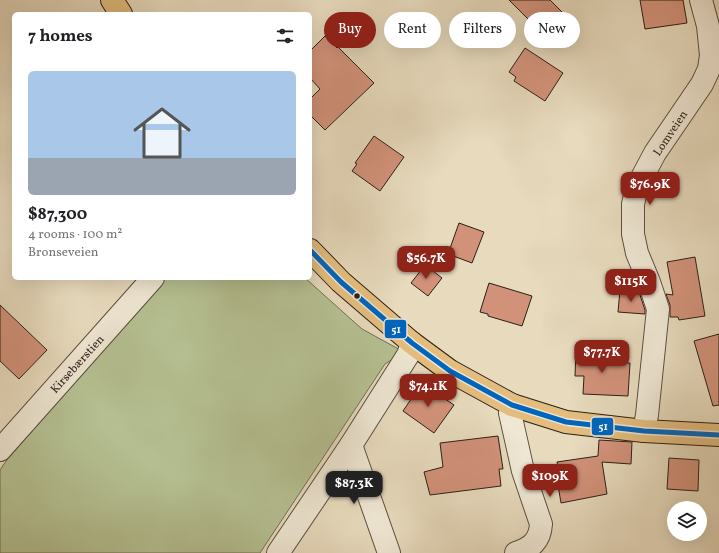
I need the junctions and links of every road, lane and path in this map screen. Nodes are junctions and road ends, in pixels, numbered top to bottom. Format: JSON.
{"nodes":[{"id":1,"x":112,"y":0,"type":"edge"},
{"id":2,"x":701,"y":0,"type":"edge"},
{"id":3,"x":121,"y":12,"type":"edge"},
{"id":4,"x":312,"y":252,"type":"edge"},
{"id":5,"x":151,"y":280,"type":"edge"},
{"id":6,"x":412,"y":343,"type":"junction"},
{"id":7,"x":512,"y":405,"type":"junction"},
{"id":8,"x":644,"y":431,"type":"junction"},
{"id":9,"x":719,"y":435,"type":"edge"},
{"id":10,"x":350,"y":446,"type":"junction"},
{"id":11,"x":0,"y":450,"type":"edge"},
{"id":12,"x":278,"y":553,"type":"edge"},
{"id":13,"x":389,"y":553,"type":"edge"},
{"id":14,"x":516,"y":553,"type":"edge"}],
"edges":[{"from":1,"to":3,"type":"main road"},
{"from":2,"to":8,"type":"street","name":"Lomveien"},
{"from":4,"to":6,"type":"main road"},
{"from":5,"to":11,"type":"street","name":"Kirsebærstien"},
{"from":6,"to":7,"type":"main road"},
{"from":6,"to":10,"type":"street"},
{"from":7,"to":8,"type":"main road"},
{"from":7,"to":14,"type":"street"},
{"from":8,"to":9,"type":"main road"},
{"from":10,"to":12,"type":"street"},
{"from":10,"to":13,"type":"street"}]}
